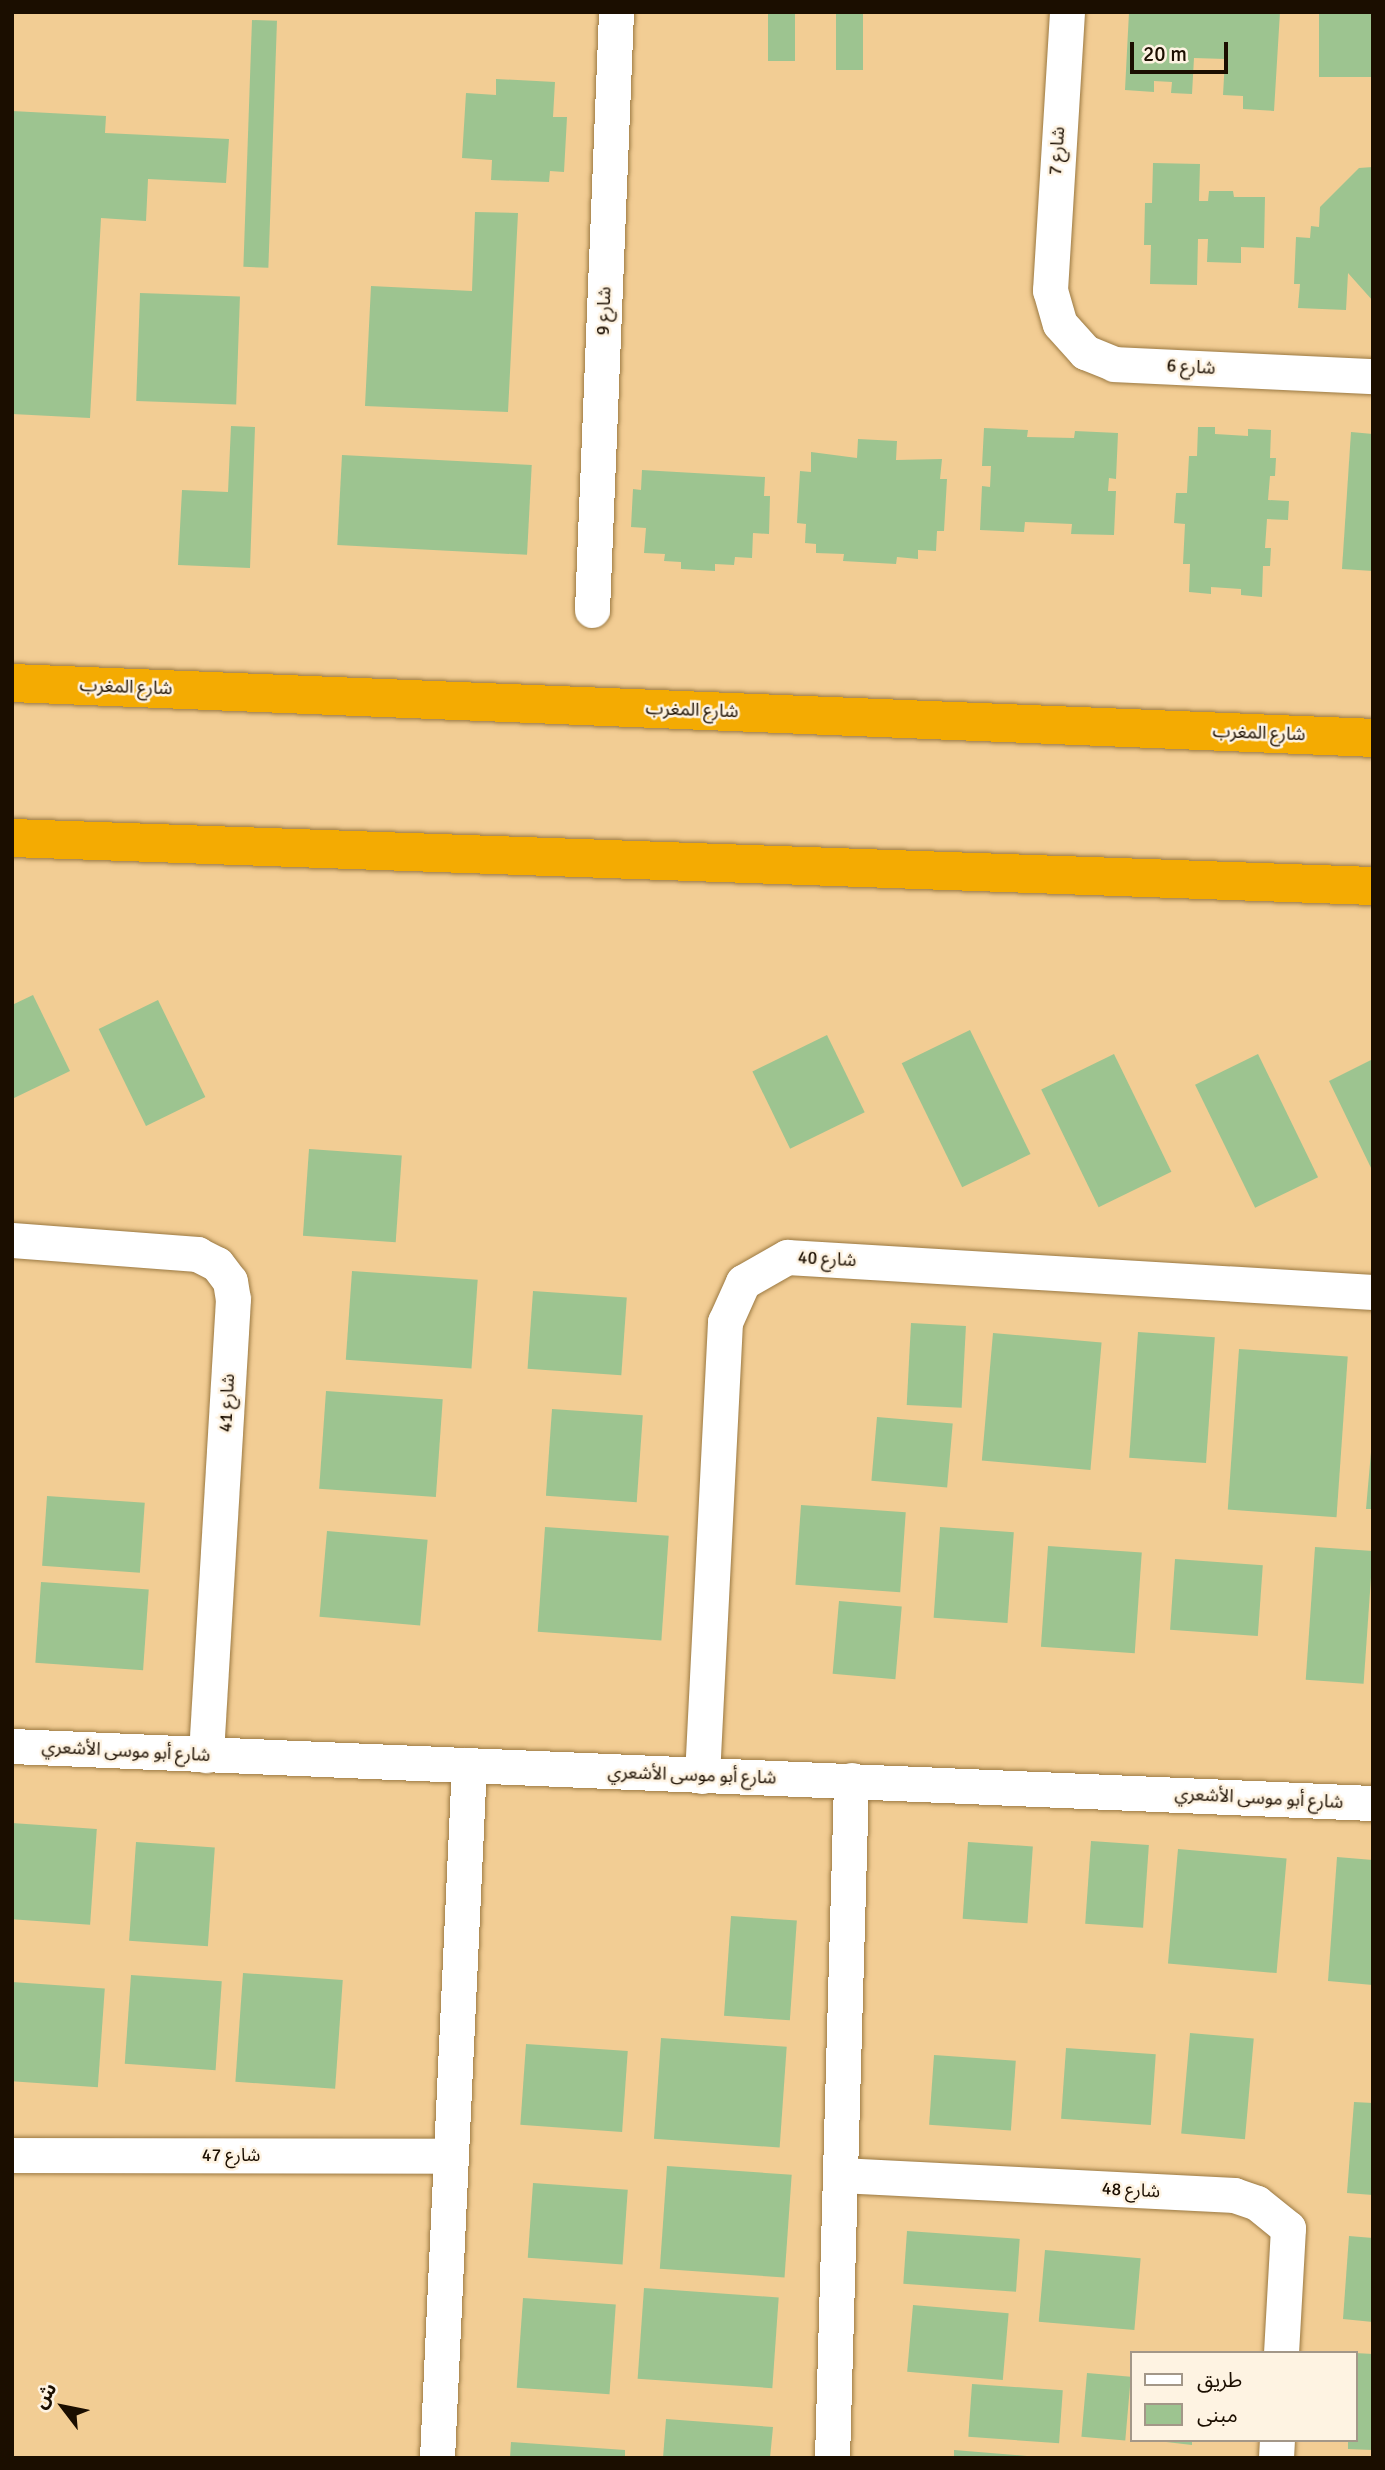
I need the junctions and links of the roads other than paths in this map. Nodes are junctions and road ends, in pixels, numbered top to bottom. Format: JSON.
{"nodes":[{"id":1,"x":616,"y":12,"type":"edge"},
{"id":2,"x":1066,"y":12,"type":"edge"},
{"id":3,"x":1050,"y":290,"type":"joint"},
{"id":4,"x":1373,"y":376,"type":"edge"},
{"id":5,"x":592,"y":610,"type":"dead end"},
{"id":6,"x":12,"y":682,"type":"edge"},
{"id":7,"x":1373,"y":738,"type":"edge"},
{"id":8,"x":12,"y":838,"type":"edge"},
{"id":9,"x":1373,"y":886,"type":"edge"},
{"id":10,"x":12,"y":1240,"type":"edge"},
{"id":11,"x":1373,"y":1292,"type":"edge"},
{"id":12,"x":12,"y":1745,"type":"edge"},
{"id":13,"x":206,"y":1755,"type":"junction"},
{"id":14,"x":469,"y":1765,"type":"junction"},
{"id":15,"x":702,"y":1776,"type":"junction"},
{"id":16,"x":851,"y":1780,"type":"junction"},
{"id":17,"x":1373,"y":1803,"type":"edge"},
{"id":18,"x":12,"y":2155,"type":"edge"},
{"id":19,"x":450,"y":2156,"type":"junction"},
{"id":20,"x":840,"y":2175,"type":"junction"},
{"id":21,"x":1281,"y":2351,"type":"edge"},
{"id":22,"x":437,"y":2458,"type":"edge"},
{"id":23,"x":832,"y":2458,"type":"edge"}],
"edges":[{"from":1,"to":5,"type":"street","name":"شارع 9"},
{"from":2,"to":3,"type":"street","name":"شارع 7"},
{"from":3,"to":4,"type":"street","name":"شارع 6"},
{"from":6,"to":7,"type":"highway","name":"شارع المغرب"},
{"from":8,"to":9,"type":"highway"},
{"from":10,"to":13,"type":"street","name":"شارع 41"},
{"from":11,"to":15,"type":"street","name":"شارع 40"},
{"from":12,"to":13,"type":"street","name":"شارع أبو موسى الأشعري"},
{"from":13,"to":14,"type":"street","name":"شارع أبو موسى الأشعري"},
{"from":14,"to":15,"type":"street","name":"شارع أبو موسى الأشعري"},
{"from":14,"to":19,"type":"street"},
{"from":15,"to":16,"type":"street","name":"شارع أبو موسى الأشعري"},
{"from":16,"to":17,"type":"street","name":"شارع أبو موسى الأشعري"},
{"from":16,"to":20,"type":"street"},
{"from":18,"to":19,"type":"street","name":"شارع 47"},
{"from":19,"to":22,"type":"street"},
{"from":20,"to":21,"type":"street","name":"شارع 48"},
{"from":20,"to":23,"type":"street"}]}
